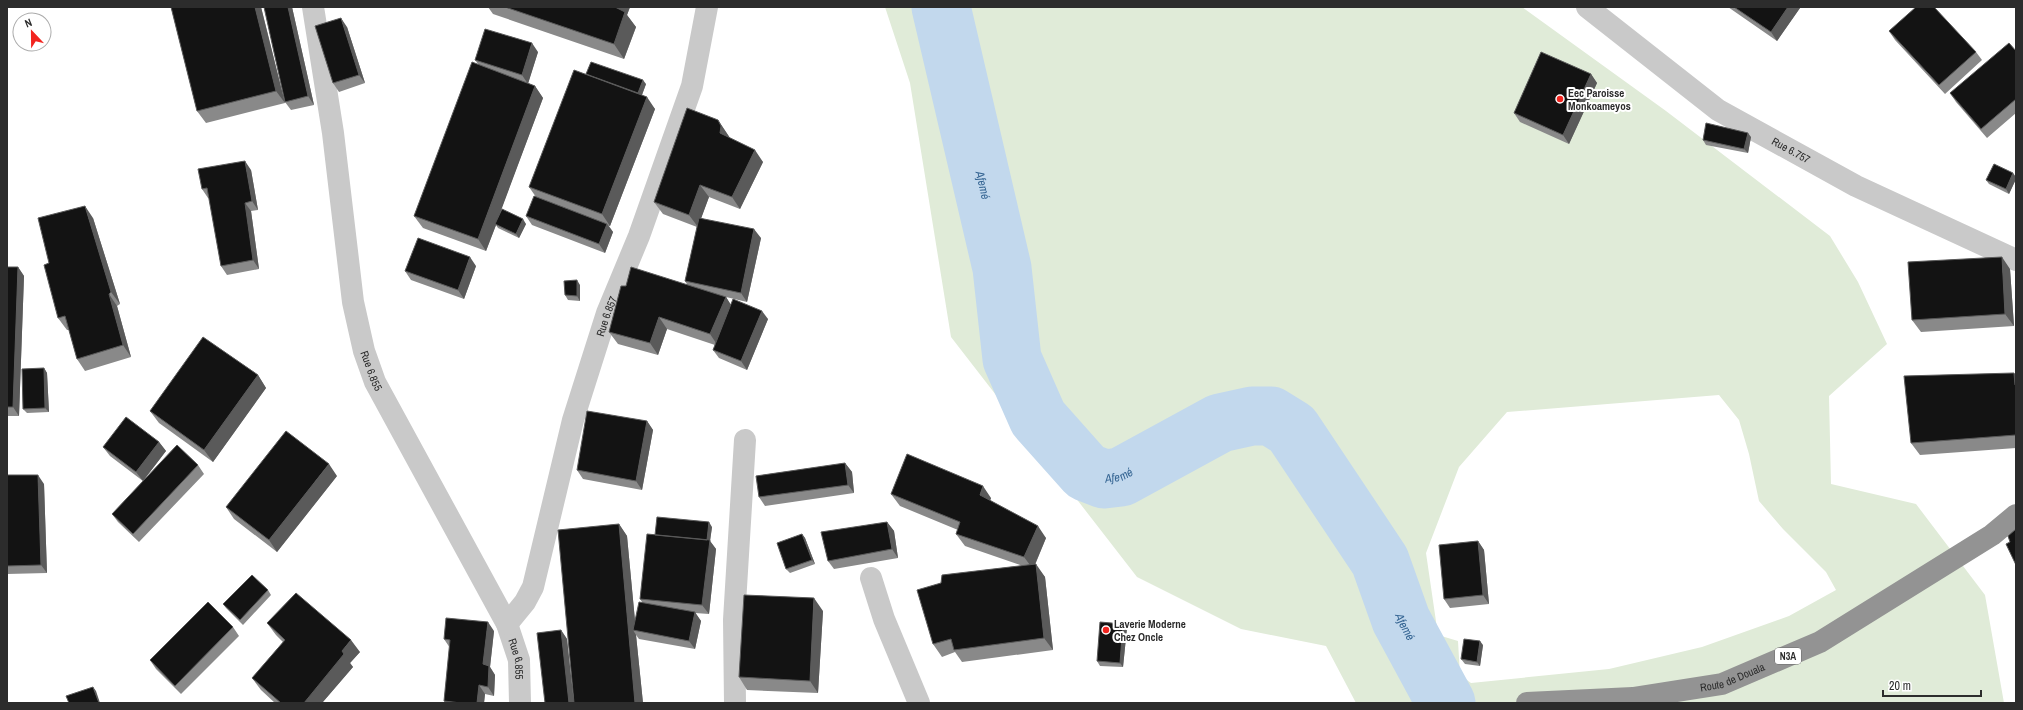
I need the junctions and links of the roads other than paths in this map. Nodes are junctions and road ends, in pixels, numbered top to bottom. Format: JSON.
{"nodes":[{"id":1,"x":314,"y":7,"type":"edge"},
{"id":2,"x":707,"y":7,"type":"edge"},
{"id":3,"x":1587,"y":7,"type":"edge"},
{"id":4,"x":2016,"y":260,"type":"edge"},
{"id":5,"x":745,"y":440,"type":"dead end"},
{"id":6,"x":2016,"y":515,"type":"edge"},
{"id":7,"x":871,"y":578,"type":"dead end"},
{"id":8,"x":507,"y":624,"type":"junction"},
{"id":9,"x":520,"y":703,"type":"edge"},
{"id":10,"x":735,"y":703,"type":"edge"},
{"id":11,"x":919,"y":703,"type":"edge"},
{"id":12,"x":1528,"y":703,"type":"edge"}],
"edges":[{"from":1,"to":8,"type":"street","name":"Rue 6.855"},
{"from":2,"to":8,"type":"street","name":"Rue 6.857"},
{"from":3,"to":4,"type":"street","name":"Rue 6.757"},
{"from":5,"to":10,"type":"street"},
{"from":6,"to":12,"type":"highway","name":"Route de Douala","number":"N3A"},
{"from":7,"to":11,"type":"street"},
{"from":8,"to":9,"type":"street","name":"Rue 6.855"}]}
